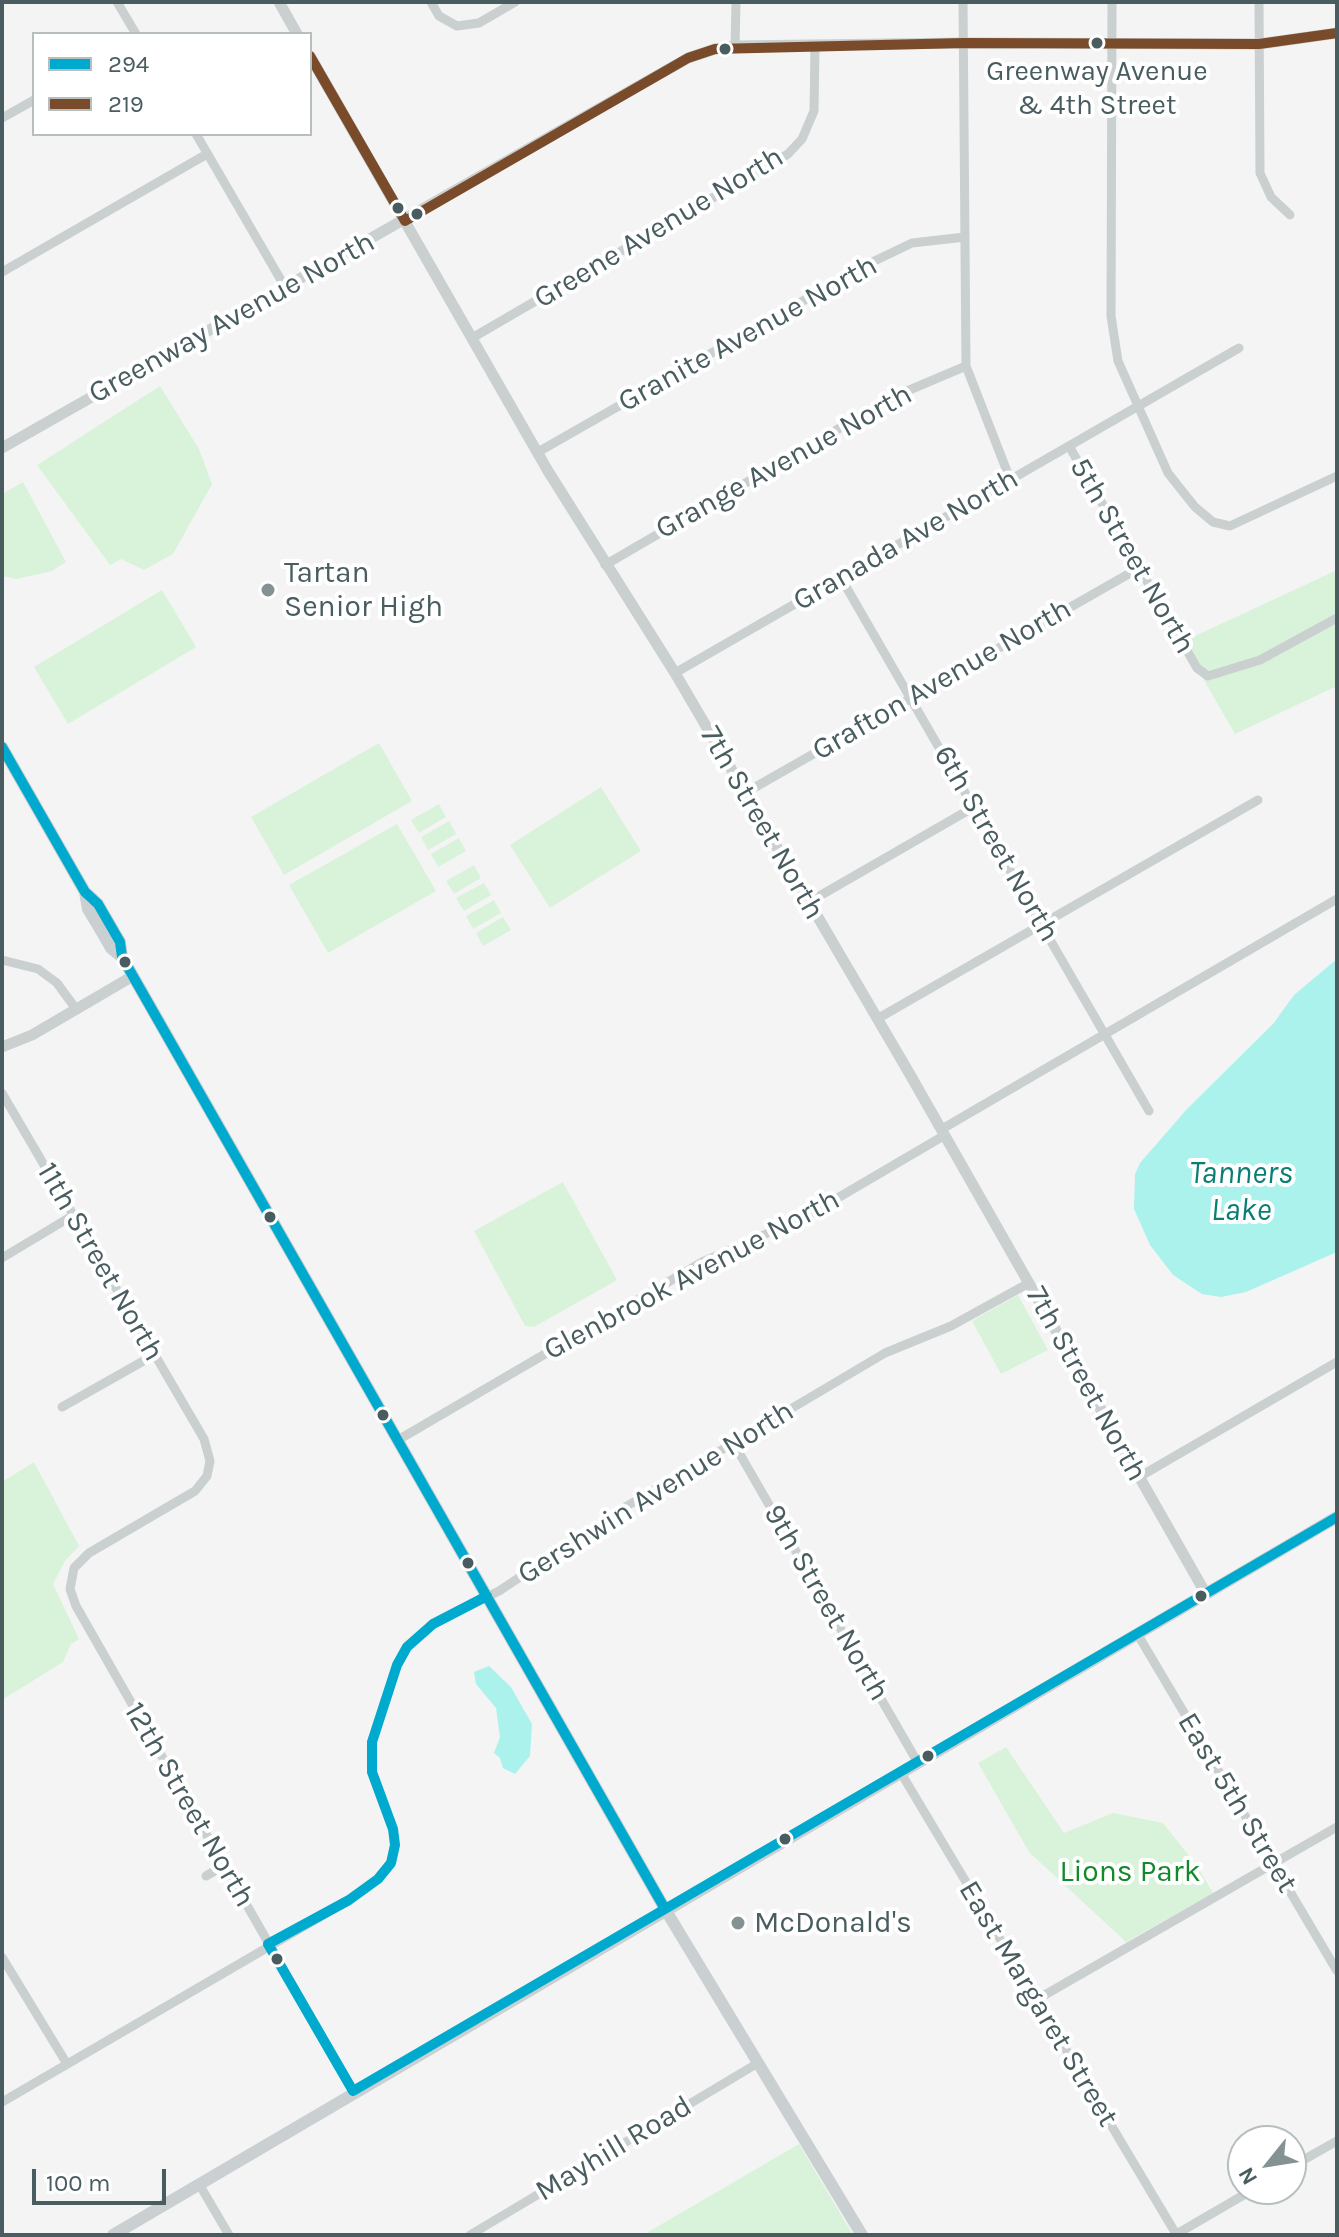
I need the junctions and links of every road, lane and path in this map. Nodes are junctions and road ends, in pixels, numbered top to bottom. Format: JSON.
{"nodes":[{"id":1,"x":117,"y":2,"type":"edge"},
{"id":2,"x":279,"y":2,"type":"edge"},
{"id":3,"x":431,"y":2,"type":"edge"},
{"id":4,"x":515,"y":2,"type":"edge"},
{"id":5,"x":736,"y":2,"type":"edge"},
{"id":6,"x":963,"y":2,"type":"edge"},
{"id":7,"x":1112,"y":2,"type":"edge"},
{"id":8,"x":1259,"y":2,"type":"edge"},
{"id":9,"x":135,"y":32,"type":"edge"},
{"id":10,"x":296,"y":32,"type":"edge"},
{"id":11,"x":1337,"y":33,"type":"edge"},
{"id":12,"x":964,"y":43,"type":"junction"},
{"id":13,"x":1111,"y":44,"type":"junction"},
{"id":14,"x":1259,"y":44,"type":"junction"},
{"id":15,"x":735,"y":46,"type":"junction"},
{"id":16,"x":815,"y":46,"type":"junction"},
{"id":17,"x":312,"y":59,"type":"edge"},
{"id":18,"x":32,"y":101,"type":"edge"},
{"id":19,"x":2,"y":118,"type":"edge"},
{"id":20,"x":197,"y":136,"type":"edge"},
{"id":21,"x":207,"y":154,"type":"junction"},
{"id":22,"x":1290,"y":215,"type":"dead end"},
{"id":23,"x":405,"y":221,"type":"junction"},
{"id":24,"x":965,"y":237,"type":"junction"},
{"id":25,"x":2,"y":272,"type":"edge"},
{"id":26,"x":285,"y":287,"type":"junction"},
{"id":27,"x":472,"y":338,"type":"junction"},
{"id":28,"x":1239,"y":348,"type":"dead end"},
{"id":29,"x":966,"y":366,"type":"junction"},
{"id":30,"x":1137,"y":405,"type":"junction"},
{"id":31,"x":1069,"y":446,"type":"junction"},
{"id":32,"x":2,"y":448,"type":"edge"},
{"id":33,"x":538,"y":452,"type":"junction"},
{"id":34,"x":1337,"y":476,"type":"edge"},
{"id":35,"x":1010,"y":479,"type":"junction"},
{"id":36,"x":605,"y":565,"type":"junction"},
{"id":37,"x":1139,"y":568,"type":"junction"},
{"id":38,"x":841,"y":578,"type":"junction"},
{"id":39,"x":1337,"y":618,"type":"edge"},
{"id":40,"x":675,"y":673,"type":"junction"},
{"id":41,"x":911,"y":697,"type":"junction"},
{"id":42,"x":2,"y":747,"type":"edge"},
{"id":43,"x":745,"y":793,"type":"junction"},
{"id":44,"x":1258,"y":800,"type":"dead end"},
{"id":45,"x":974,"y":807,"type":"junction"},
{"id":46,"x":1337,"y":899,"type":"edge"},
{"id":47,"x":809,"y":902,"type":"junction"},
{"id":48,"x":1041,"y":925,"type":"junction"},
{"id":49,"x":2,"y":960,"type":"edge"},
{"id":50,"x":133,"y":976,"type":"junction"},
{"id":51,"x":76,"y":1009,"type":"junction"},
{"id":52,"x":877,"y":1019,"type":"junction"},
{"id":53,"x":1106,"y":1036,"type":"junction"},
{"id":54,"x":2,"y":1047,"type":"edge"},
{"id":55,"x":2,"y":1093,"type":"edge"},
{"id":56,"x":1149,"y":1111,"type":"dead end"},
{"id":57,"x":943,"y":1132,"type":"junction"},
{"id":58,"x":72,"y":1216,"type":"junction"},
{"id":59,"x":2,"y":1258,"type":"edge"},
{"id":60,"x":1029,"y":1283,"type":"junction"},
{"id":61,"x":154,"y":1355,"type":"junction"},
{"id":62,"x":1337,"y":1362,"type":"edge"},
{"id":63,"x":62,"y":1407,"type":"dead end"},
{"id":64,"x":398,"y":1440,"type":"junction"},
{"id":65,"x":734,"y":1444,"type":"junction"},
{"id":66,"x":1139,"y":1477,"type":"junction"},
{"id":67,"x":1337,"y":1517,"type":"edge"},
{"id":68,"x":1206,"y":1594,"type":"junction"},
{"id":69,"x":487,"y":1596,"type":"junction"},
{"id":70,"x":75,"y":1602,"type":"joint"},
{"id":71,"x":1138,"y":1635,"type":"junction"},
{"id":72,"x":918,"y":1763,"type":"junction"},
{"id":73,"x":901,"y":1773,"type":"junction"},
{"id":74,"x":1337,"y":1827,"type":"edge"},
{"id":75,"x":1273,"y":1863,"type":"junction"},
{"id":76,"x":223,"y":1866,"type":"junction"},
{"id":77,"x":206,"y":1876,"type":"dead end"},
{"id":78,"x":665,"y":1909,"type":"junction"},
{"id":79,"x":268,"y":1944,"type":"junction"},
{"id":80,"x":2,"y":1957,"type":"edge"},
{"id":81,"x":1337,"y":1971,"type":"edge"},
{"id":82,"x":1036,"y":2000,"type":"junction"},
{"id":83,"x":758,"y":2063,"type":"junction"},
{"id":84,"x":67,"y":2064,"type":"junction"},
{"id":85,"x":353,"y":2091,"type":"junction"},
{"id":86,"x":2,"y":2102,"type":"edge"},
{"id":87,"x":1337,"y":2141,"type":"edge"},
{"id":88,"x":1307,"y":2158,"type":"edge"},
{"id":89,"x":199,"y":2184,"type":"junction"},
{"id":90,"x":1227,"y":2205,"type":"edge"},
{"id":91,"x":113,"y":2235,"type":"edge"},
{"id":92,"x":229,"y":2235,"type":"edge"},
{"id":93,"x":470,"y":2235,"type":"edge"},
{"id":94,"x":862,"y":2235,"type":"edge"},
{"id":95,"x":1175,"y":2235,"type":"edge"}],
"edges":[{"from":1,"to":9,"type":"street"},
{"from":2,"to":10,"type":"street"},
{"from":3,"to":4,"type":"street"},
{"from":5,"to":15,"type":"street"},
{"from":6,"to":12,"type":"street"},
{"from":7,"to":13,"type":"street"},
{"from":8,"to":14,"type":"street"},
{"from":11,"to":14,"type":"street","name":"Greenway Avenue North"},
{"from":12,"to":13,"type":"street","name":"Greenway Avenue North"},
{"from":12,"to":16,"type":"street","name":"Greenway Avenue North"},
{"from":12,"to":24,"type":"street"},
{"from":13,"to":14,"type":"street","name":"Greenway Avenue North"},
{"from":13,"to":30,"type":"street"},
{"from":14,"to":22,"type":"street"},
{"from":15,"to":16,"type":"street","name":"Greenway Avenue North"},
{"from":15,"to":23,"type":"street","name":"Greenway Avenue North"},
{"from":16,"to":27,"type":"street","name":"Greene Avenue North"},
{"from":17,"to":23,"type":"street","name":"7th Street North"},
{"from":18,"to":19,"type":"street"},
{"from":20,"to":21,"type":"street"},
{"from":21,"to":25,"type":"street"},
{"from":21,"to":26,"type":"street"},
{"from":23,"to":26,"type":"street","name":"Greenway Avenue North"},
{"from":23,"to":27,"type":"street","name":"7th Street North"},
{"from":24,"to":29,"type":"street"},
{"from":24,"to":33,"type":"street","name":"Granite Avenue North"},
{"from":26,"to":32,"type":"street","name":"Greenway Avenue North"},
{"from":27,"to":33,"type":"street","name":"7th Street North"},
{"from":28,"to":30,"type":"street","name":"Granada Ave North"},
{"from":29,"to":35,"type":"street"},
{"from":29,"to":36,"type":"street","name":"Grange Avenue North"},
{"from":30,"to":31,"type":"street","name":"Granada Ave North"},
{"from":30,"to":34,"type":"street"},
{"from":31,"to":35,"type":"street","name":"Granada Ave North"},
{"from":31,"to":37,"type":"street","name":"5th Street North"},
{"from":33,"to":36,"type":"street","name":"7th Street North"},
{"from":35,"to":38,"type":"street","name":"Granada Ave North"},
{"from":36,"to":40,"type":"street","name":"7th Street North"},
{"from":37,"to":39,"type":"street","name":"5th Street North"},
{"from":37,"to":41,"type":"street","name":"Grafton Avenue North"},
{"from":38,"to":40,"type":"street","name":"Granada Ave North"},
{"from":38,"to":41,"type":"street","name":"6th Street North"},
{"from":40,"to":43,"type":"street","name":"7th Street North"},
{"from":41,"to":43,"type":"street","name":"Grafton Avenue North"},
{"from":41,"to":45,"type":"street","name":"6th Street North"},
{"from":42,"to":50,"type":"main road"},
{"from":43,"to":47,"type":"street","name":"7th Street North"},
{"from":44,"to":48,"type":"street"},
{"from":45,"to":47,"type":"street"},
{"from":45,"to":48,"type":"street","name":"6th Street North"},
{"from":46,"to":53,"type":"street","name":"Glenbrook Avenue North"},
{"from":47,"to":52,"type":"street","name":"7th Street North"},
{"from":48,"to":52,"type":"street"},
{"from":48,"to":53,"type":"street","name":"6th Street North"},
{"from":49,"to":51,"type":"street"},
{"from":50,"to":51,"type":"street"},
{"from":50,"to":64,"type":"main road"},
{"from":51,"to":54,"type":"street"},
{"from":52,"to":57,"type":"street","name":"7th Street North"},
{"from":53,"to":56,"type":"street","name":"6th Street North"},
{"from":53,"to":57,"type":"street","name":"Glenbrook Avenue North"},
{"from":55,"to":58,"type":"street","name":"11th Street North"},
{"from":57,"to":60,"type":"street","name":"7th Street North"},
{"from":57,"to":64,"type":"street","name":"Glenbrook Avenue North"},
{"from":58,"to":59,"type":"street"},
{"from":58,"to":61,"type":"street","name":"11th Street North"},
{"from":60,"to":65,"type":"street","name":"Gershwin Avenue North"},
{"from":60,"to":66,"type":"street","name":"7th Street North"},
{"from":61,"to":63,"type":"street"},
{"from":61,"to":70,"type":"street","name":"11th Street North"},
{"from":62,"to":66,"type":"street"},
{"from":64,"to":69,"type":"main road"},
{"from":65,"to":69,"type":"street","name":"Gershwin Avenue North"},
{"from":65,"to":72,"type":"street","name":"9th Street North"},
{"from":66,"to":68,"type":"street","name":"7th Street North"},
{"from":67,"to":68,"type":"main road"},
{"from":68,"to":71,"type":"main road"},
{"from":69,"to":78,"type":"main road"},
{"from":69,"to":79,"type":"street","name":"Gershwin Avenue North"},
{"from":70,"to":76,"type":"street","name":"12th Street North"},
{"from":71,"to":72,"type":"main road"},
{"from":71,"to":75,"type":"street","name":"East 5th Street"},
{"from":72,"to":73,"type":"main road"},
{"from":73,"to":78,"type":"main road"},
{"from":73,"to":82,"type":"street","name":"East Margaret Street"},
{"from":74,"to":75,"type":"street"},
{"from":75,"to":81,"type":"street","name":"East 5th Street"},
{"from":75,"to":82,"type":"street"},
{"from":76,"to":77,"type":"street"},
{"from":76,"to":79,"type":"street","name":"12th Street North"},
{"from":78,"to":83,"type":"main road"},
{"from":78,"to":85,"type":"main road"},
{"from":79,"to":84,"type":"street","name":"Gershwin Avenue North"},
{"from":79,"to":85,"type":"street","name":"12th Street North"},
{"from":80,"to":84,"type":"street"},
{"from":82,"to":95,"type":"street","name":"East Margaret Street"},
{"from":83,"to":93,"type":"street","name":"Mayhill Road"},
{"from":83,"to":94,"type":"main road"},
{"from":84,"to":86,"type":"street","name":"Gershwin Avenue North"},
{"from":85,"to":89,"type":"main road"},
{"from":87,"to":88,"type":"street"},
{"from":89,"to":91,"type":"main road"},
{"from":89,"to":92,"type":"street"},
{"from":90,"to":95,"type":"street"}]}
